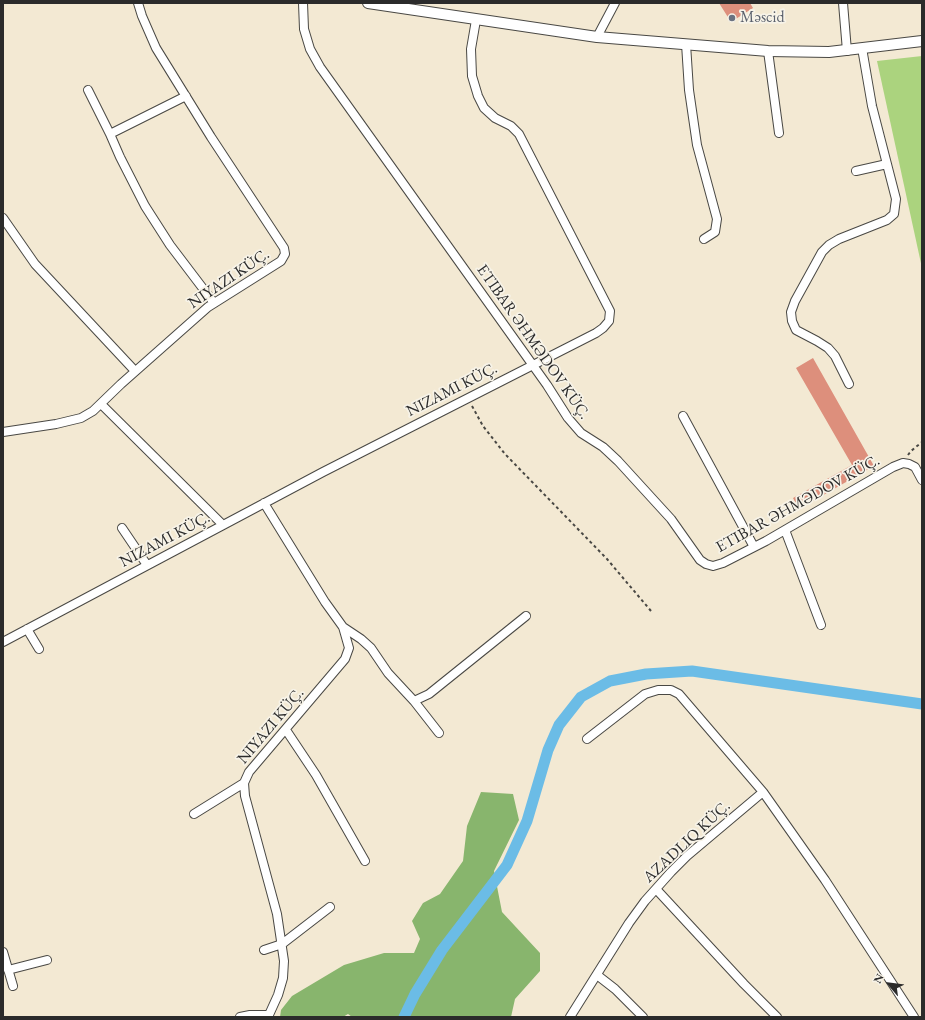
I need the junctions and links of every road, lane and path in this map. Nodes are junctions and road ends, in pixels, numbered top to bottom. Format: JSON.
{"nodes":[{"id":1,"x":138,"y":3,"type":"edge"},
{"id":2,"x":303,"y":3,"type":"edge"},
{"id":3,"x":368,"y":3,"type":"edge"},
{"id":4,"x":615,"y":3,"type":"edge"},
{"id":5,"x":842,"y":4,"type":"edge"},
{"id":6,"x":476,"y":20,"type":"junction"},
{"id":7,"x":597,"y":37,"type":"junction"},
{"id":8,"x":922,"y":41,"type":"edge"},
{"id":9,"x":686,"y":44,"type":"junction"},
{"id":10,"x":862,"y":48,"type":"junction"},
{"id":11,"x":768,"y":51,"type":"junction"},
{"id":12,"x":847,"y":51,"type":"junction"},
{"id":13,"x":88,"y":90,"type":"dead end"},
{"id":14,"x":186,"y":96,"type":"junction"},
{"id":15,"x":779,"y":133,"type":"dead end"},
{"id":16,"x":110,"y":134,"type":"junction"},
{"id":17,"x":886,"y":164,"type":"junction"},
{"id":18,"x":856,"y":171,"type":"dead end"},
{"id":19,"x":3,"y":218,"type":"edge"},
{"id":20,"x":704,"y":239,"type":"dead end"},
{"id":21,"x":214,"y":303,"type":"junction"},
{"id":22,"x":532,"y":365,"type":"junction"},
{"id":23,"x":135,"y":371,"type":"junction"},
{"id":24,"x":849,"y":384,"type":"dead end"},
{"id":25,"x":468,"y":398,"type":"junction"},
{"id":26,"x":101,"y":404,"type":"junction"},
{"id":27,"x":683,"y":416,"type":"dead end"},
{"id":28,"x":3,"y":425,"type":"edge"},
{"id":29,"x":6,"y":432,"type":"edge"},
{"id":30,"x":922,"y":442,"type":"edge"},
{"id":31,"x":903,"y":463,"type":"junction"},
{"id":32,"x":922,"y":480,"type":"edge"},
{"id":33,"x":264,"y":503,"type":"junction"},
{"id":34,"x":224,"y":525,"type":"junction"},
{"id":35,"x":122,"y":528,"type":"dead end"},
{"id":36,"x":785,"y":530,"type":"junction"},
{"id":37,"x":754,"y":547,"type":"junction"},
{"id":38,"x":147,"y":565,"type":"junction"},
{"id":39,"x":651,"y":611,"type":"dead end"},
{"id":40,"x":526,"y":616,"type":"dead end"},
{"id":41,"x":821,"y":625,"type":"dead end"},
{"id":42,"x":343,"y":627,"type":"junction"},
{"id":43,"x":27,"y":629,"type":"junction"},
{"id":44,"x":3,"y":642,"type":"edge"},
{"id":45,"x":39,"y":649,"type":"dead end"},
{"id":46,"x":414,"y":701,"type":"junction"},
{"id":47,"x":286,"y":730,"type":"junction"},
{"id":48,"x":439,"y":733,"type":"dead end"},
{"id":49,"x":588,"y":739,"type":"dead end"},
{"id":50,"x":244,"y":783,"type":"junction"},
{"id":51,"x":763,"y":792,"type":"junction"},
{"id":52,"x":194,"y":814,"type":"dead end"},
{"id":53,"x":365,"y":861,"type":"dead end"},
{"id":54,"x":656,"y":889,"type":"junction"},
{"id":55,"x":330,"y":907,"type":"dead end"},
{"id":56,"x":282,"y":944,"type":"junction"},
{"id":57,"x":264,"y":950,"type":"dead end"},
{"id":58,"x":3,"y":952,"type":"edge"},
{"id":59,"x":47,"y":960,"type":"dead end"},
{"id":60,"x":8,"y":970,"type":"junction"},
{"id":61,"x":597,"y":975,"type":"junction"},
{"id":62,"x":13,"y":986,"type":"dead end"},
{"id":63,"x":268,"y":1016,"type":"edge"},
{"id":64,"x":240,"y":1017,"type":"edge"},
{"id":65,"x":570,"y":1017,"type":"edge"},
{"id":66,"x":643,"y":1017,"type":"edge"},
{"id":67,"x":776,"y":1017,"type":"edge"},
{"id":68,"x":914,"y":1017,"type":"edge"}],
"edges":[{"from":1,"to":14,"type":"street","name":"NIYAZI KÜÇ."},
{"from":2,"to":22,"type":"street","name":"ETIBAR ƏHMƏDOV KÜÇ."},
{"from":3,"to":6,"type":"street"},
{"from":4,"to":7,"type":"street"},
{"from":5,"to":12,"type":"street"},
{"from":6,"to":7,"type":"street"},
{"from":6,"to":22,"type":"street","name":"NIZAMI KÜÇ."},
{"from":7,"to":9,"type":"street"},
{"from":8,"to":10,"type":"street"},
{"from":9,"to":11,"type":"street"},
{"from":9,"to":20,"type":"street"},
{"from":10,"to":12,"type":"street"},
{"from":10,"to":17,"type":"street"},
{"from":11,"to":12,"type":"street"},
{"from":11,"to":15,"type":"street"},
{"from":13,"to":16,"type":"street"},
{"from":14,"to":16,"type":"street"},
{"from":14,"to":21,"type":"street","name":"NIYAZI KÜÇ."},
{"from":16,"to":21,"type":"street"},
{"from":17,"to":18,"type":"street"},
{"from":17,"to":24,"type":"street"},
{"from":19,"to":23,"type":"street"},
{"from":21,"to":23,"type":"street","name":"NIYAZI KÜÇ."},
{"from":22,"to":25,"type":"street","name":"NIZAMI KÜÇ."},
{"from":22,"to":37,"type":"street","name":"ETIBAR ƏHMƏDOV KÜÇ."},
{"from":23,"to":26,"type":"street","name":"NIYAZI KÜÇ."},
{"from":25,"to":33,"type":"street","name":"NIZAMI KÜÇ."},
{"from":25,"to":39,"type":"path"},
{"from":26,"to":29,"type":"street","name":"NIYAZI KÜÇ."},
{"from":26,"to":34,"type":"street"},
{"from":27,"to":37,"type":"street"},
{"from":28,"to":29,"type":"street"},
{"from":30,"to":31,"type":"path"},
{"from":31,"to":32,"type":"street","name":"ETIBAR ƏHMƏDOV KÜÇ."},
{"from":31,"to":36,"type":"street","name":"ETIBAR ƏHMƏDOV KÜÇ."},
{"from":33,"to":34,"type":"street","name":"NIZAMI KÜÇ."},
{"from":33,"to":42,"type":"street","name":"NIYAZI KÜÇ."},
{"from":34,"to":38,"type":"street","name":"NIZAMI KÜÇ."},
{"from":35,"to":38,"type":"street"},
{"from":36,"to":37,"type":"street","name":"ETIBAR ƏHMƏDOV KÜÇ."},
{"from":36,"to":41,"type":"street"},
{"from":38,"to":43,"type":"street","name":"NIZAMI KÜÇ."},
{"from":40,"to":46,"type":"street"},
{"from":42,"to":46,"type":"street"},
{"from":42,"to":47,"type":"street","name":"NIYAZI KÜÇ."},
{"from":43,"to":44,"type":"street","name":"NIZAMI KÜÇ."},
{"from":43,"to":45,"type":"street"},
{"from":46,"to":48,"type":"street"},
{"from":47,"to":50,"type":"street","name":"NIYAZI KÜÇ."},
{"from":47,"to":53,"type":"street"},
{"from":49,"to":51,"type":"street"},
{"from":50,"to":52,"type":"street"},
{"from":50,"to":56,"type":"street","name":"NIYAZI KÜÇ."},
{"from":51,"to":54,"type":"street"},
{"from":51,"to":68,"type":"street"},
{"from":54,"to":61,"type":"street"},
{"from":54,"to":67,"type":"street"},
{"from":55,"to":56,"type":"street"},
{"from":56,"to":57,"type":"street"},
{"from":56,"to":63,"type":"street","name":"NIYAZI KÜÇ."},
{"from":58,"to":60,"type":"street"},
{"from":59,"to":60,"type":"street"},
{"from":60,"to":62,"type":"street"},
{"from":61,"to":65,"type":"street"},
{"from":61,"to":66,"type":"street"},
{"from":63,"to":64,"type":"street"}]}
